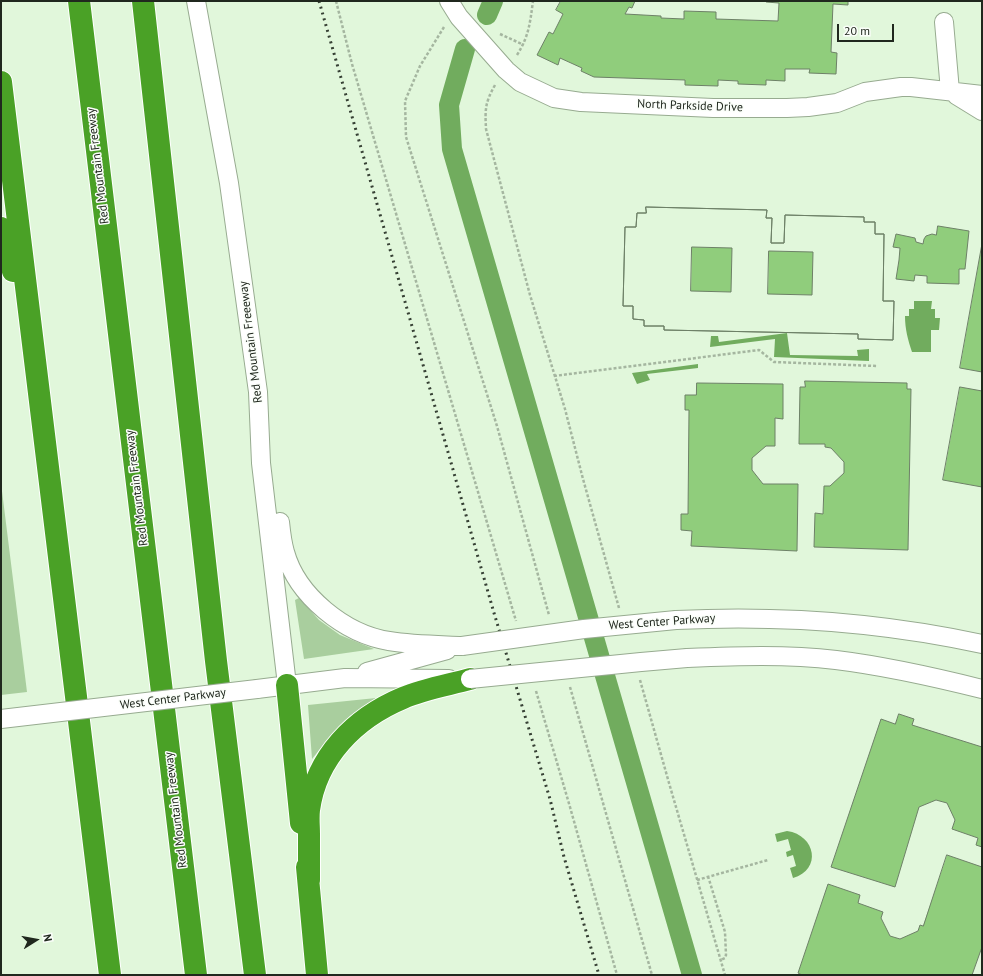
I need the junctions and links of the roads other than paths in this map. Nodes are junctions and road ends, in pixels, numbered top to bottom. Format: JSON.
{"nodes":[{"id":1,"x":78,"y":1,"type":"edge"},
{"id":2,"x":143,"y":1,"type":"edge"},
{"id":3,"x":196,"y":1,"type":"edge"},
{"id":4,"x":455,"y":10,"type":"edge"},
{"id":5,"x":944,"y":22,"type":"dead end"},
{"id":6,"x":1,"y":82,"type":"edge"},
{"id":7,"x":950,"y":91,"type":"junction"},
{"id":8,"x":982,"y":95,"type":"edge"},
{"id":9,"x":982,"y":111,"type":"edge"},
{"id":10,"x":1,"y":228,"type":"edge"},
{"id":11,"x":32,"y":342,"type":"junction"},
{"id":12,"x":258,"y":392,"type":"junction"},
{"id":13,"x":982,"y":644,"type":"edge"},
{"id":14,"x":462,"y":646,"type":"junction"},
{"id":15,"x":346,"y":678,"type":"junction"},
{"id":16,"x":470,"y":679,"type":"junction"},
{"id":17,"x":288,"y":685,"type":"junction"},
{"id":18,"x":982,"y":689,"type":"edge"},
{"id":19,"x":1,"y":719,"type":"edge"},
{"id":20,"x":309,"y":880,"type":"junction"},
{"id":21,"x":110,"y":975,"type":"edge"},
{"id":22,"x":196,"y":975,"type":"edge"},
{"id":23,"x":255,"y":975,"type":"edge"},
{"id":24,"x":317,"y":975,"type":"edge"}],
"edges":[{"from":1,"to":22,"type":"highway","name":"Red Mountain Freeway"},
{"from":2,"to":23,"type":"highway"},
{"from":3,"to":12,"type":"street","name":"Red Mountain Freeeway"},
{"from":4,"to":7,"type":"street","name":"North Parkside Drive"},
{"from":5,"to":7,"type":"street"},
{"from":6,"to":11,"type":"highway"},
{"from":7,"to":8,"type":"street","name":"North Parkside Drive"},
{"from":7,"to":9,"type":"street","name":"North Parkside Drive"},
{"from":10,"to":11,"type":"highway"},
{"from":11,"to":21,"type":"highway"},
{"from":12,"to":14,"type":"street"},
{"from":12,"to":17,"type":"street","name":"Red Mountain Freeeway"},
{"from":13,"to":14,"type":"street","name":"West Center Parkway","bridge":true},
{"from":14,"to":15,"type":"street","name":"West Center Parkway"},
{"from":15,"to":16,"type":"street","name":"West Center Parkway"},
{"from":15,"to":17,"type":"street","name":"West Center Parkway"},
{"from":16,"to":18,"type":"street","name":"West Center Parkway","bridge":true},
{"from":16,"to":20,"type":"highway"},
{"from":17,"to":19,"type":"street","name":"West Center Parkway","bridge":true},
{"from":17,"to":20,"type":"highway"},
{"from":20,"to":24,"type":"highway"}]}
